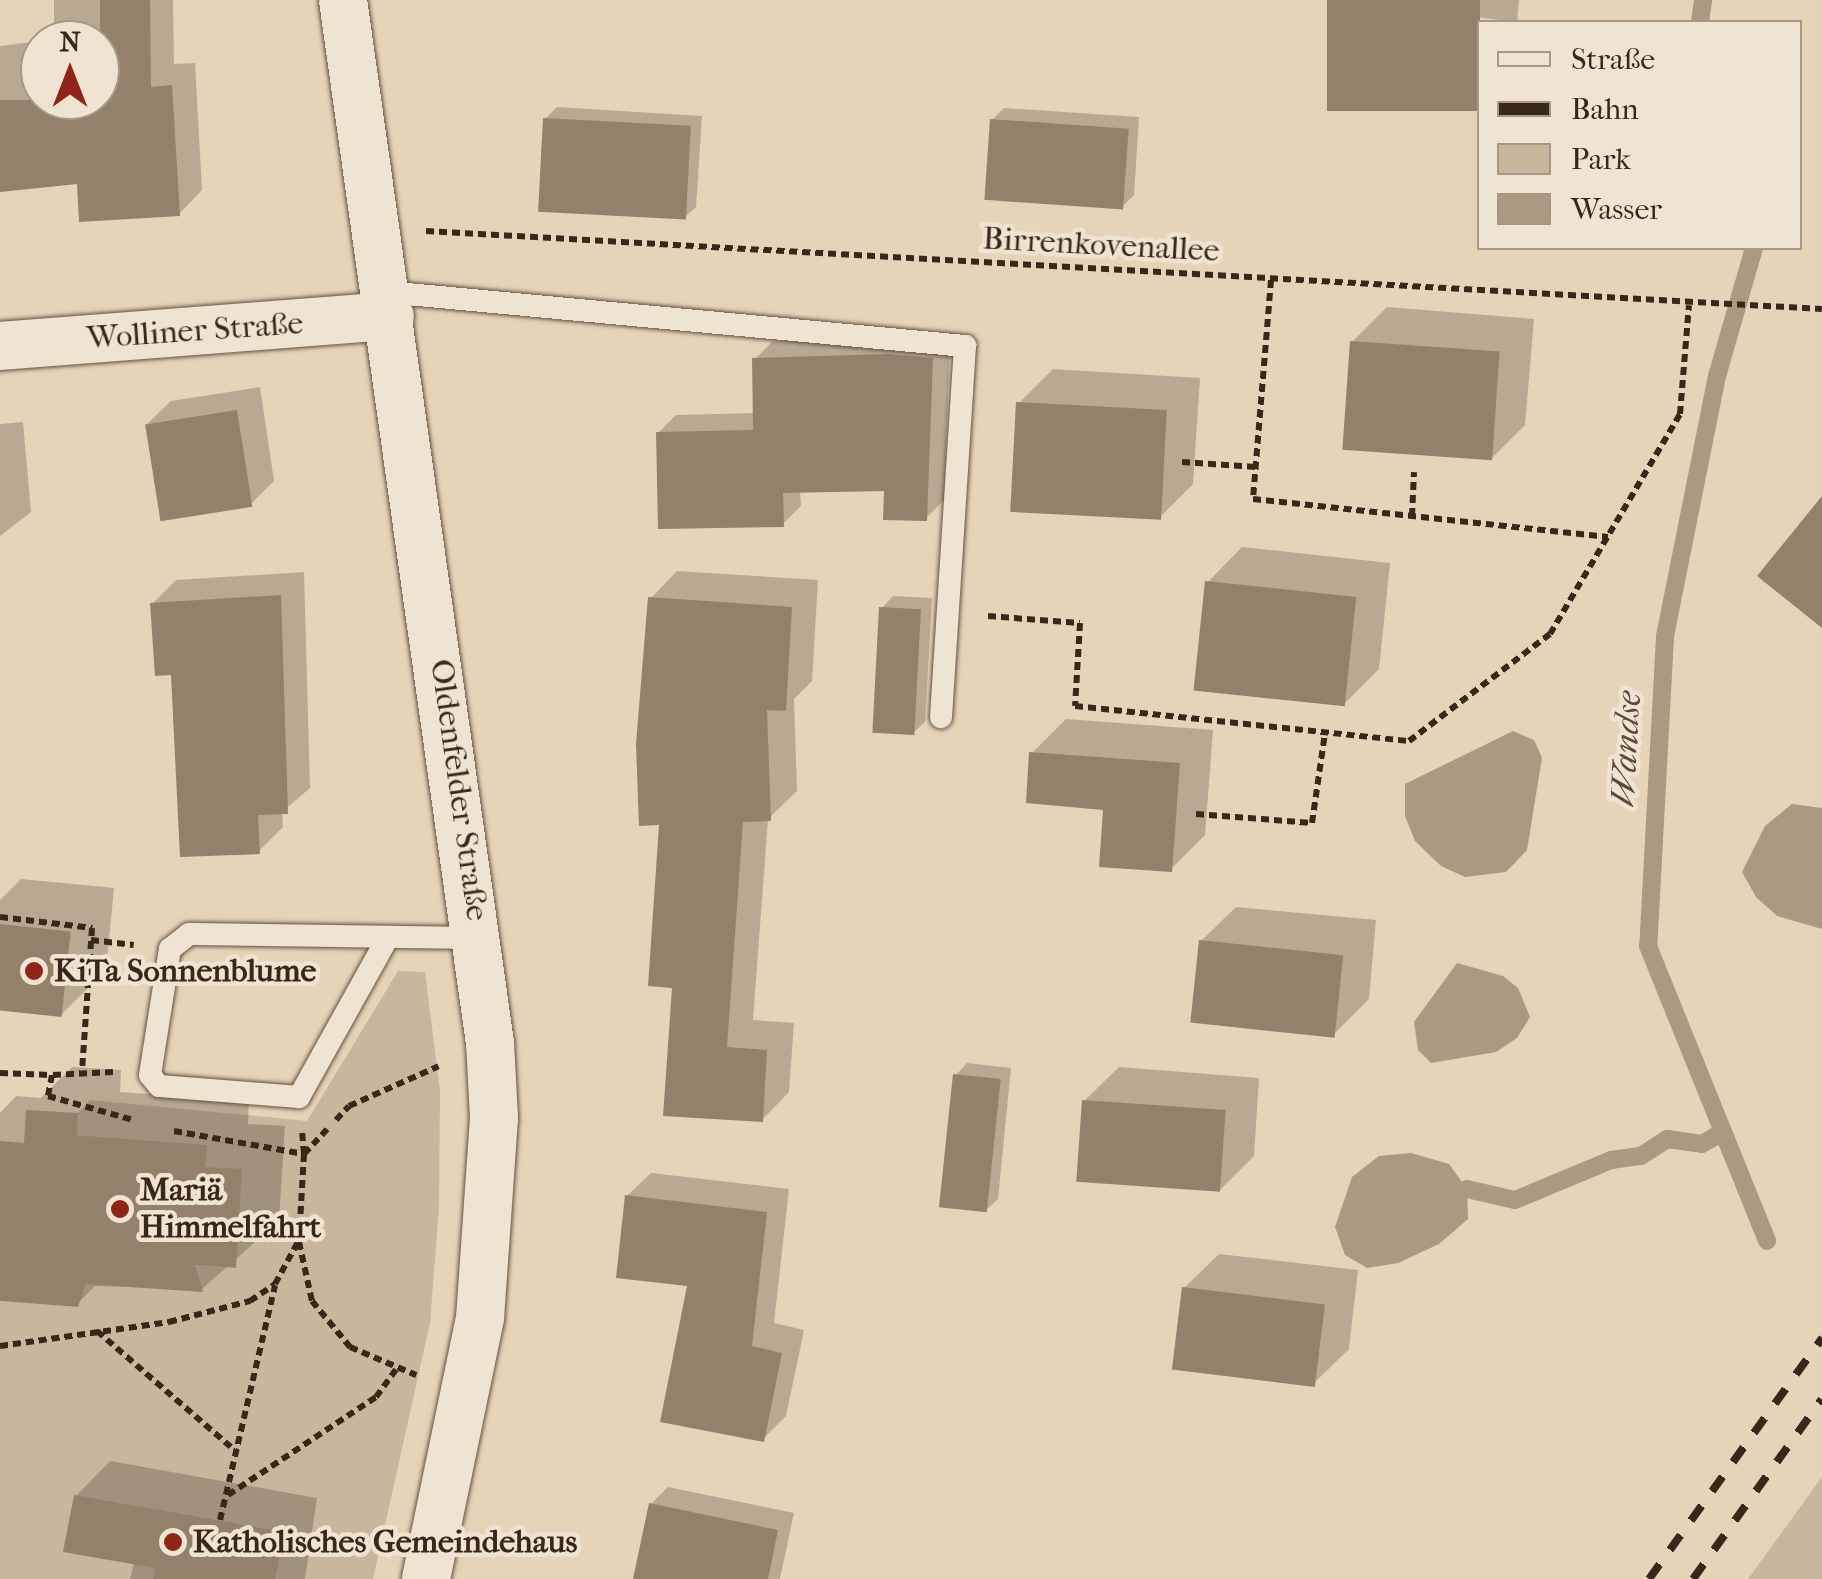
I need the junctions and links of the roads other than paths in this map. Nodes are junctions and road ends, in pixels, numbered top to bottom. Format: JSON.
{"nodes":[{"id":1,"x":343,"y":0,"type":"edge"},
{"id":2,"x":388,"y":304,"type":"junction"},
{"id":3,"x":0,"y":346,"type":"edge"},
{"id":4,"x":940,"y":717,"type":"dead end"},
{"id":5,"x":480,"y":938,"type":"junction"},
{"id":6,"x":387,"y":939,"type":"junction"},
{"id":7,"x":426,"y":1579,"type":"edge"}],
"edges":[{"from":1,"to":2,"type":"street","name":"Oldenfelder Straße"},
{"from":2,"to":3,"type":"street","name":"Wolliner Straße"},
{"from":2,"to":4,"type":"lane"},
{"from":2,"to":5,"type":"street","name":"Oldenfelder Straße"},
{"from":5,"to":6,"type":"lane"},
{"from":5,"to":7,"type":"street","name":"Oldenfelder Straße"},
{"from":6,"to":6,"type":"lane"}]}
